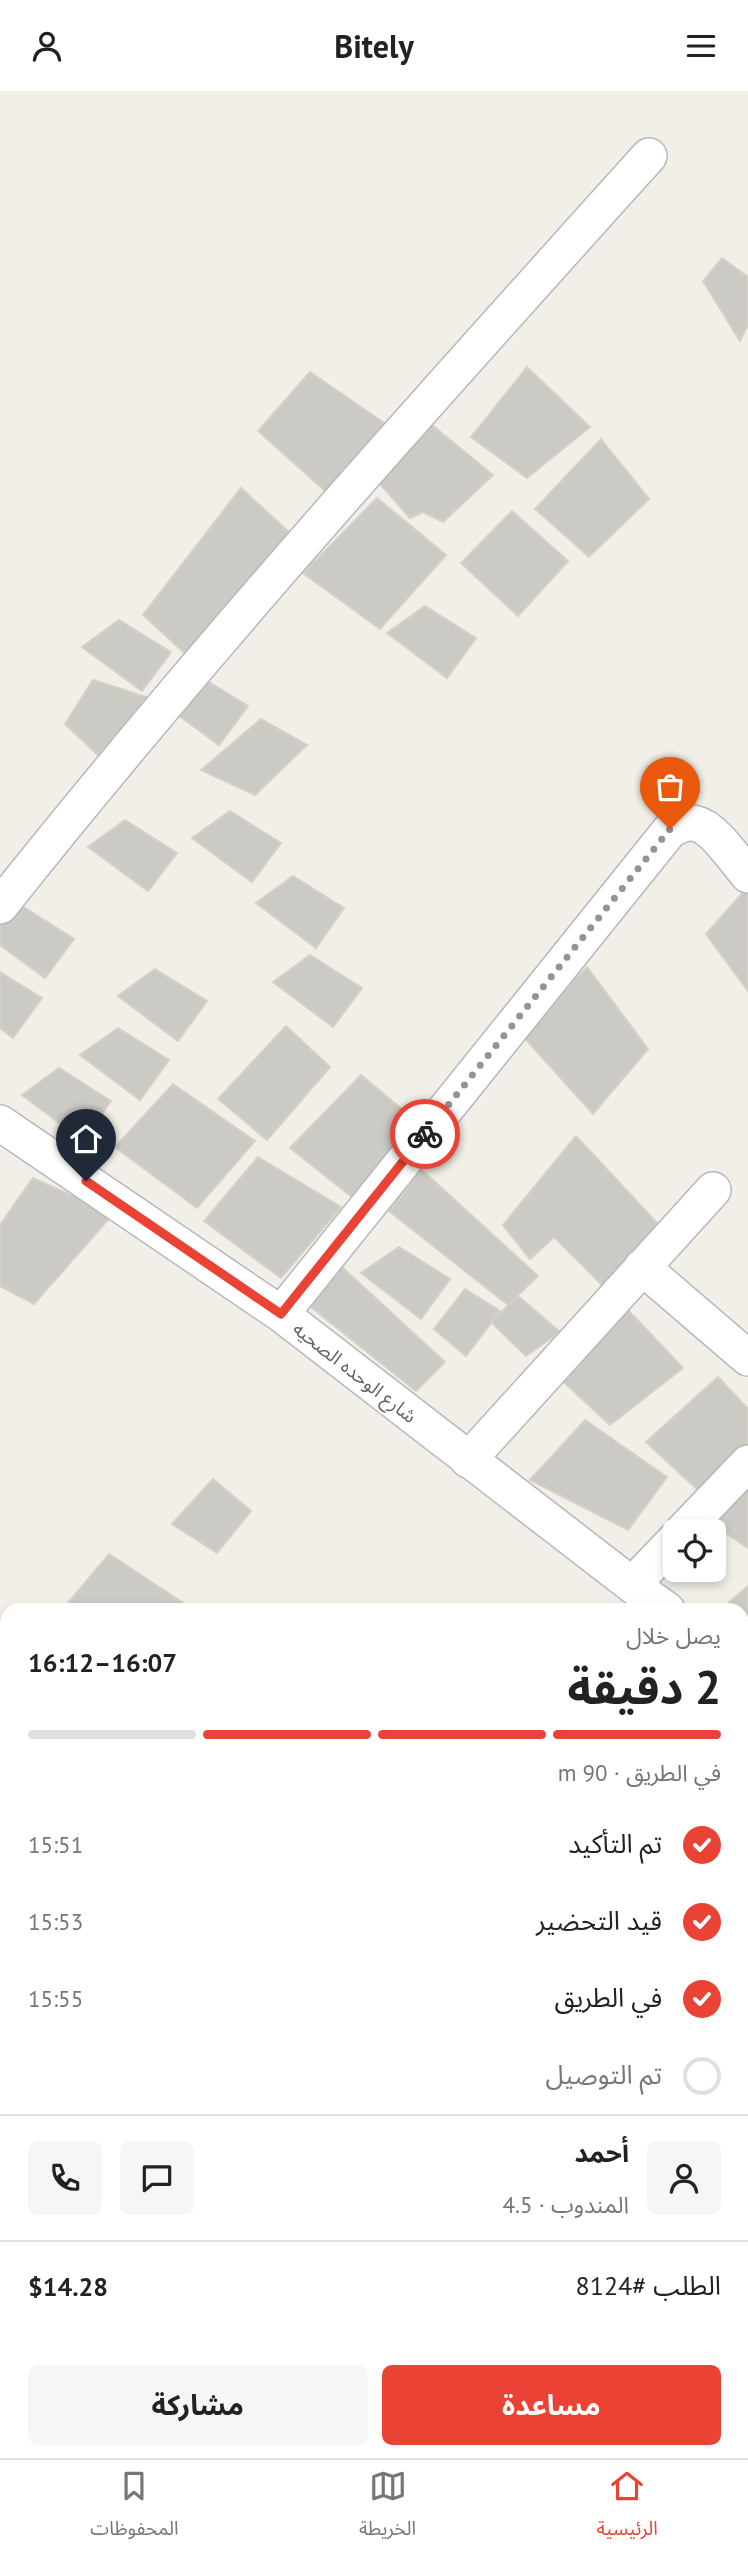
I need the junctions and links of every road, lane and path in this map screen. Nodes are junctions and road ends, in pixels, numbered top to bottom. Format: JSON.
{"nodes":[{"id":1,"x":649,"y":156,"type":"dead end"},
{"id":2,"x":748,"y":875,"type":"edge"},
{"id":3,"x":0,"y":906,"type":"edge"},
{"id":4,"x":0,"y":1122,"type":"edge"},
{"id":5,"x":713,"y":1190,"type":"dead end"},
{"id":6,"x":642,"y":1267,"type":"junction"},
{"id":7,"x":281,"y":1314,"type":"junction"},
{"id":8,"x":748,"y":1358,"type":"edge"},
{"id":9,"x":468,"y":1460,"type":"junction"},
{"id":10,"x":748,"y":1463,"type":"edge"},
{"id":11,"x":694,"y":1519,"type":"edge"},
{"id":12,"x":663,"y":1553,"type":"edge"},
{"id":13,"x":632,"y":1585,"type":"junction"},
{"id":14,"x":657,"y":1603,"type":"edge"}],
"edges":[{"from":1,"to":3,"type":"street"},
{"from":2,"to":7,"type":"street"},
{"from":4,"to":7,"type":"street","name":"شارع الوحده الصحيه"},
{"from":5,"to":6,"type":"street"},
{"from":6,"to":8,"type":"street"},
{"from":6,"to":9,"type":"street"},
{"from":7,"to":9,"type":"street","name":"شارع الوحده الصحيه"},
{"from":9,"to":13,"type":"street","name":"شارع الوحده الصحيه"},
{"from":10,"to":11,"type":"street"},
{"from":12,"to":13,"type":"street"},
{"from":13,"to":14,"type":"street","name":"شارع الوحده الصحيه"}]}
